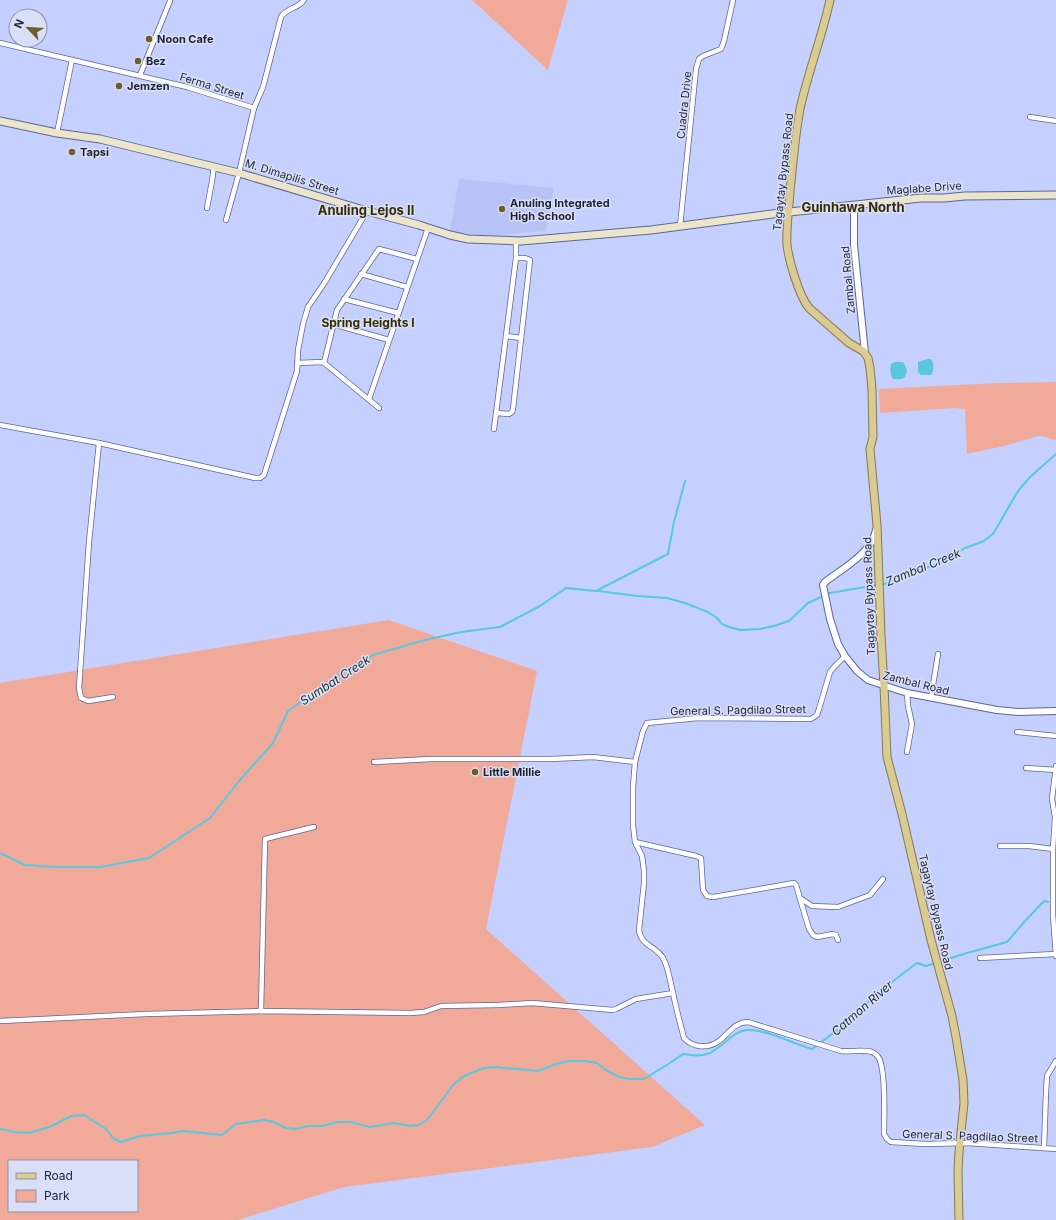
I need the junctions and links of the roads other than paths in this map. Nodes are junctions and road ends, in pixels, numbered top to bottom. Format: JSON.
{"nodes":[{"id":1,"x":170,"y":0,"type":"edge"},
{"id":2,"x":304,"y":0,"type":"edge"},
{"id":3,"x":732,"y":0,"type":"edge"},
{"id":4,"x":830,"y":0,"type":"edge"},
{"id":5,"x":0,"y":43,"type":"edge"},
{"id":6,"x":72,"y":60,"type":"junction"},
{"id":7,"x":140,"y":75,"type":"junction"},
{"id":8,"x":254,"y":108,"type":"junction"},
{"id":9,"x":1030,"y":117,"type":"dead end"},
{"id":10,"x":0,"y":121,"type":"edge"},
{"id":11,"x":1056,"y":121,"type":"edge"},
{"id":12,"x":57,"y":133,"type":"junction"},
{"id":13,"x":214,"y":166,"type":"junction"},
{"id":14,"x":239,"y":172,"type":"junction"},
{"id":15,"x":1056,"y":196,"type":"edge"},
{"id":16,"x":854,"y":206,"type":"junction"},
{"id":17,"x":207,"y":208,"type":"dead end"},
{"id":18,"x":367,"y":211,"type":"junction"},
{"id":19,"x":788,"y":212,"type":"junction"},
{"id":20,"x":226,"y":220,"type":"dead end"},
{"id":21,"x":680,"y":226,"type":"junction"},
{"id":22,"x":428,"y":228,"type":"junction"},
{"id":23,"x":650,"y":230,"type":"joint"},
{"id":24,"x":516,"y":241,"type":"junction"},
{"id":25,"x":516,"y":258,"type":"junction"},
{"id":26,"x":417,"y":259,"type":"junction"},
{"id":27,"x":361,"y":274,"type":"junction"},
{"id":28,"x":407,"y":287,"type":"junction"},
{"id":29,"x":344,"y":299,"type":"junction"},
{"id":30,"x":398,"y":313,"type":"junction"},
{"id":31,"x":333,"y":324,"type":"junction"},
{"id":32,"x":506,"y":336,"type":"junction"},
{"id":33,"x":521,"y":338,"type":"junction"},
{"id":34,"x":389,"y":340,"type":"junction"},
{"id":35,"x":865,"y":353,"type":"junction"},
{"id":36,"x":297,"y":363,"type":"junction"},
{"id":37,"x":324,"y":363,"type":"junction"},
{"id":38,"x":369,"y":399,"type":"junction"},
{"id":39,"x":379,"y":408,"type":"dead end"},
{"id":40,"x":496,"y":413,"type":"junction"},
{"id":41,"x":0,"y":425,"type":"edge"},
{"id":42,"x":494,"y":429,"type":"dead end"},
{"id":43,"x":99,"y":443,"type":"junction"},
{"id":44,"x":877,"y":525,"type":"junction"},
{"id":45,"x":938,"y":654,"type":"dead end"},
{"id":46,"x":846,"y":656,"type":"junction"},
{"id":47,"x":884,"y":686,"type":"junction"},
{"id":48,"x":907,"y":693,"type":"junction"},
{"id":49,"x":113,"y":697,"type":"dead end"},
{"id":50,"x":931,"y":698,"type":"junction"},
{"id":51,"x":1056,"y":711,"type":"edge"},
{"id":52,"x":1017,"y":732,"type":"dead end"},
{"id":53,"x":1056,"y":736,"type":"edge"},
{"id":54,"x":907,"y":752,"type":"dead end"},
{"id":55,"x":374,"y":762,"type":"dead end"},
{"id":56,"x":635,"y":762,"type":"junction"},
{"id":57,"x":1056,"y":766,"type":"edge"},
{"id":58,"x":1026,"y":768,"type":"dead end"},
{"id":59,"x":1056,"y":770,"type":"edge"},
{"id":60,"x":1055,"y":778,"type":"edge"},
{"id":61,"x":314,"y":827,"type":"dead end"},
{"id":62,"x":636,"y":842,"type":"junction"},
{"id":63,"x":1000,"y":846,"type":"dead end"},
{"id":64,"x":1053,"y":850,"type":"junction"},
{"id":65,"x":883,"y":879,"type":"dead end"},
{"id":66,"x":800,"y":898,"type":"junction"},
{"id":67,"x":838,"y":940,"type":"dead end"},
{"id":68,"x":1056,"y":955,"type":"edge"},
{"id":69,"x":980,"y":958,"type":"dead end"},
{"id":70,"x":673,"y":992,"type":"junction"},
{"id":71,"x":261,"y":1011,"type":"junction"},
{"id":72,"x":0,"y":1021,"type":"edge"},
{"id":73,"x":1056,"y":1061,"type":"edge"},
{"id":74,"x":960,"y":1143,"type":"junction"},
{"id":75,"x":1044,"y":1148,"type":"junction"},
{"id":76,"x":1056,"y":1149,"type":"edge"},
{"id":77,"x":959,"y":1220,"type":"edge"}],
"edges":[{"from":1,"to":7,"type":"street"},
{"from":2,"to":8,"type":"street"},
{"from":3,"to":21,"type":"street","name":"Cuadra Drive"},
{"from":4,"to":19,"type":"main road","name":"Tagaytay Bypass Road"},
{"from":5,"to":6,"type":"street","name":"Ferma Street"},
{"from":6,"to":7,"type":"street","name":"Ferma Street"},
{"from":6,"to":12,"type":"street"},
{"from":7,"to":8,"type":"street","name":"Ferma Street"},
{"from":8,"to":14,"type":"street"},
{"from":9,"to":11,"type":"street"},
{"from":10,"to":12,"type":"main road","name":"M. Dimapilis Street"},
{"from":12,"to":13,"type":"main road","name":"M. Dimapilis Street"},
{"from":13,"to":14,"type":"main road","name":"M. Dimapilis Street"},
{"from":13,"to":17,"type":"street"},
{"from":14,"to":18,"type":"main road","name":"M. Dimapilis Street"},
{"from":14,"to":20,"type":"street"},
{"from":15,"to":16,"type":"main road","name":"Maglabe Drive"},
{"from":16,"to":19,"type":"main road","name":"Maglabe Drive"},
{"from":16,"to":35,"type":"street","name":"Zambal Road"},
{"from":18,"to":22,"type":"main road","name":"M. Dimapilis Street"},
{"from":18,"to":36,"type":"street"},
{"from":19,"to":21,"type":"main road","name":"Maglabe Drive"},
{"from":19,"to":35,"type":"main road","name":"Tagaytay Bypass Road"},
{"from":21,"to":23,"type":"main road","name":"Maglabe Drive"},
{"from":22,"to":24,"type":"main road","name":"M. Dimapilis Street"},
{"from":22,"to":26,"type":"street"},
{"from":23,"to":24,"type":"main road","name":"M. Dimapilis Street"},
{"from":24,"to":25,"type":"street"},
{"from":25,"to":32,"type":"street"},
{"from":25,"to":33,"type":"street"},
{"from":26,"to":27,"type":"street"},
{"from":26,"to":28,"type":"street"},
{"from":27,"to":28,"type":"street"},
{"from":27,"to":29,"type":"street"},
{"from":28,"to":30,"type":"street"},
{"from":29,"to":30,"type":"street"},
{"from":29,"to":31,"type":"street"},
{"from":30,"to":34,"type":"street"},
{"from":31,"to":34,"type":"street"},
{"from":31,"to":37,"type":"street"},
{"from":32,"to":33,"type":"street"},
{"from":32,"to":40,"type":"street"},
{"from":33,"to":40,"type":"street"},
{"from":34,"to":38,"type":"street"},
{"from":35,"to":44,"type":"main road","name":"Tagaytay Bypass Road"},
{"from":36,"to":37,"type":"street"},
{"from":36,"to":43,"type":"street"},
{"from":37,"to":38,"type":"street"},
{"from":38,"to":39,"type":"street"},
{"from":40,"to":42,"type":"street"},
{"from":41,"to":43,"type":"street"},
{"from":43,"to":49,"type":"street"},
{"from":44,"to":46,"type":"street","name":"Zambal Road"},
{"from":44,"to":47,"type":"main road","name":"Tagaytay Bypass Road"},
{"from":45,"to":50,"type":"street"},
{"from":46,"to":47,"type":"street","name":"Zambal Road"},
{"from":46,"to":56,"type":"street","name":"General S. Pagdilao Street"},
{"from":47,"to":48,"type":"street","name":"Zambal Road"},
{"from":47,"to":74,"type":"main road","name":"Tagaytay Bypass Road"},
{"from":48,"to":50,"type":"street","name":"Zambal Road"},
{"from":48,"to":54,"type":"street"},
{"from":50,"to":51,"type":"street","name":"Zambal Road"},
{"from":52,"to":53,"type":"street"},
{"from":55,"to":56,"type":"street"},
{"from":56,"to":62,"type":"street","name":"General S. Pagdilao Street"},
{"from":57,"to":59,"type":"street"},
{"from":58,"to":59,"type":"street"},
{"from":59,"to":60,"type":"street"},
{"from":60,"to":64,"type":"street"},
{"from":61,"to":71,"type":"street"},
{"from":62,"to":66,"type":"street"},
{"from":62,"to":70,"type":"street","name":"General S. Pagdilao Street"},
{"from":63,"to":64,"type":"street"},
{"from":64,"to":68,"type":"street"},
{"from":65,"to":66,"type":"street"},
{"from":66,"to":67,"type":"street"},
{"from":68,"to":69,"type":"street"},
{"from":70,"to":71,"type":"street"},
{"from":70,"to":74,"type":"street","name":"General S. Pagdilao Street"},
{"from":71,"to":72,"type":"street"},
{"from":73,"to":75,"type":"street"},
{"from":74,"to":75,"type":"street","name":"General S. Pagdilao Street"},
{"from":74,"to":77,"type":"main road","name":"Tagaytay Bypass Road"},
{"from":75,"to":76,"type":"street","name":"General S. Pagdilao Street"}]}
